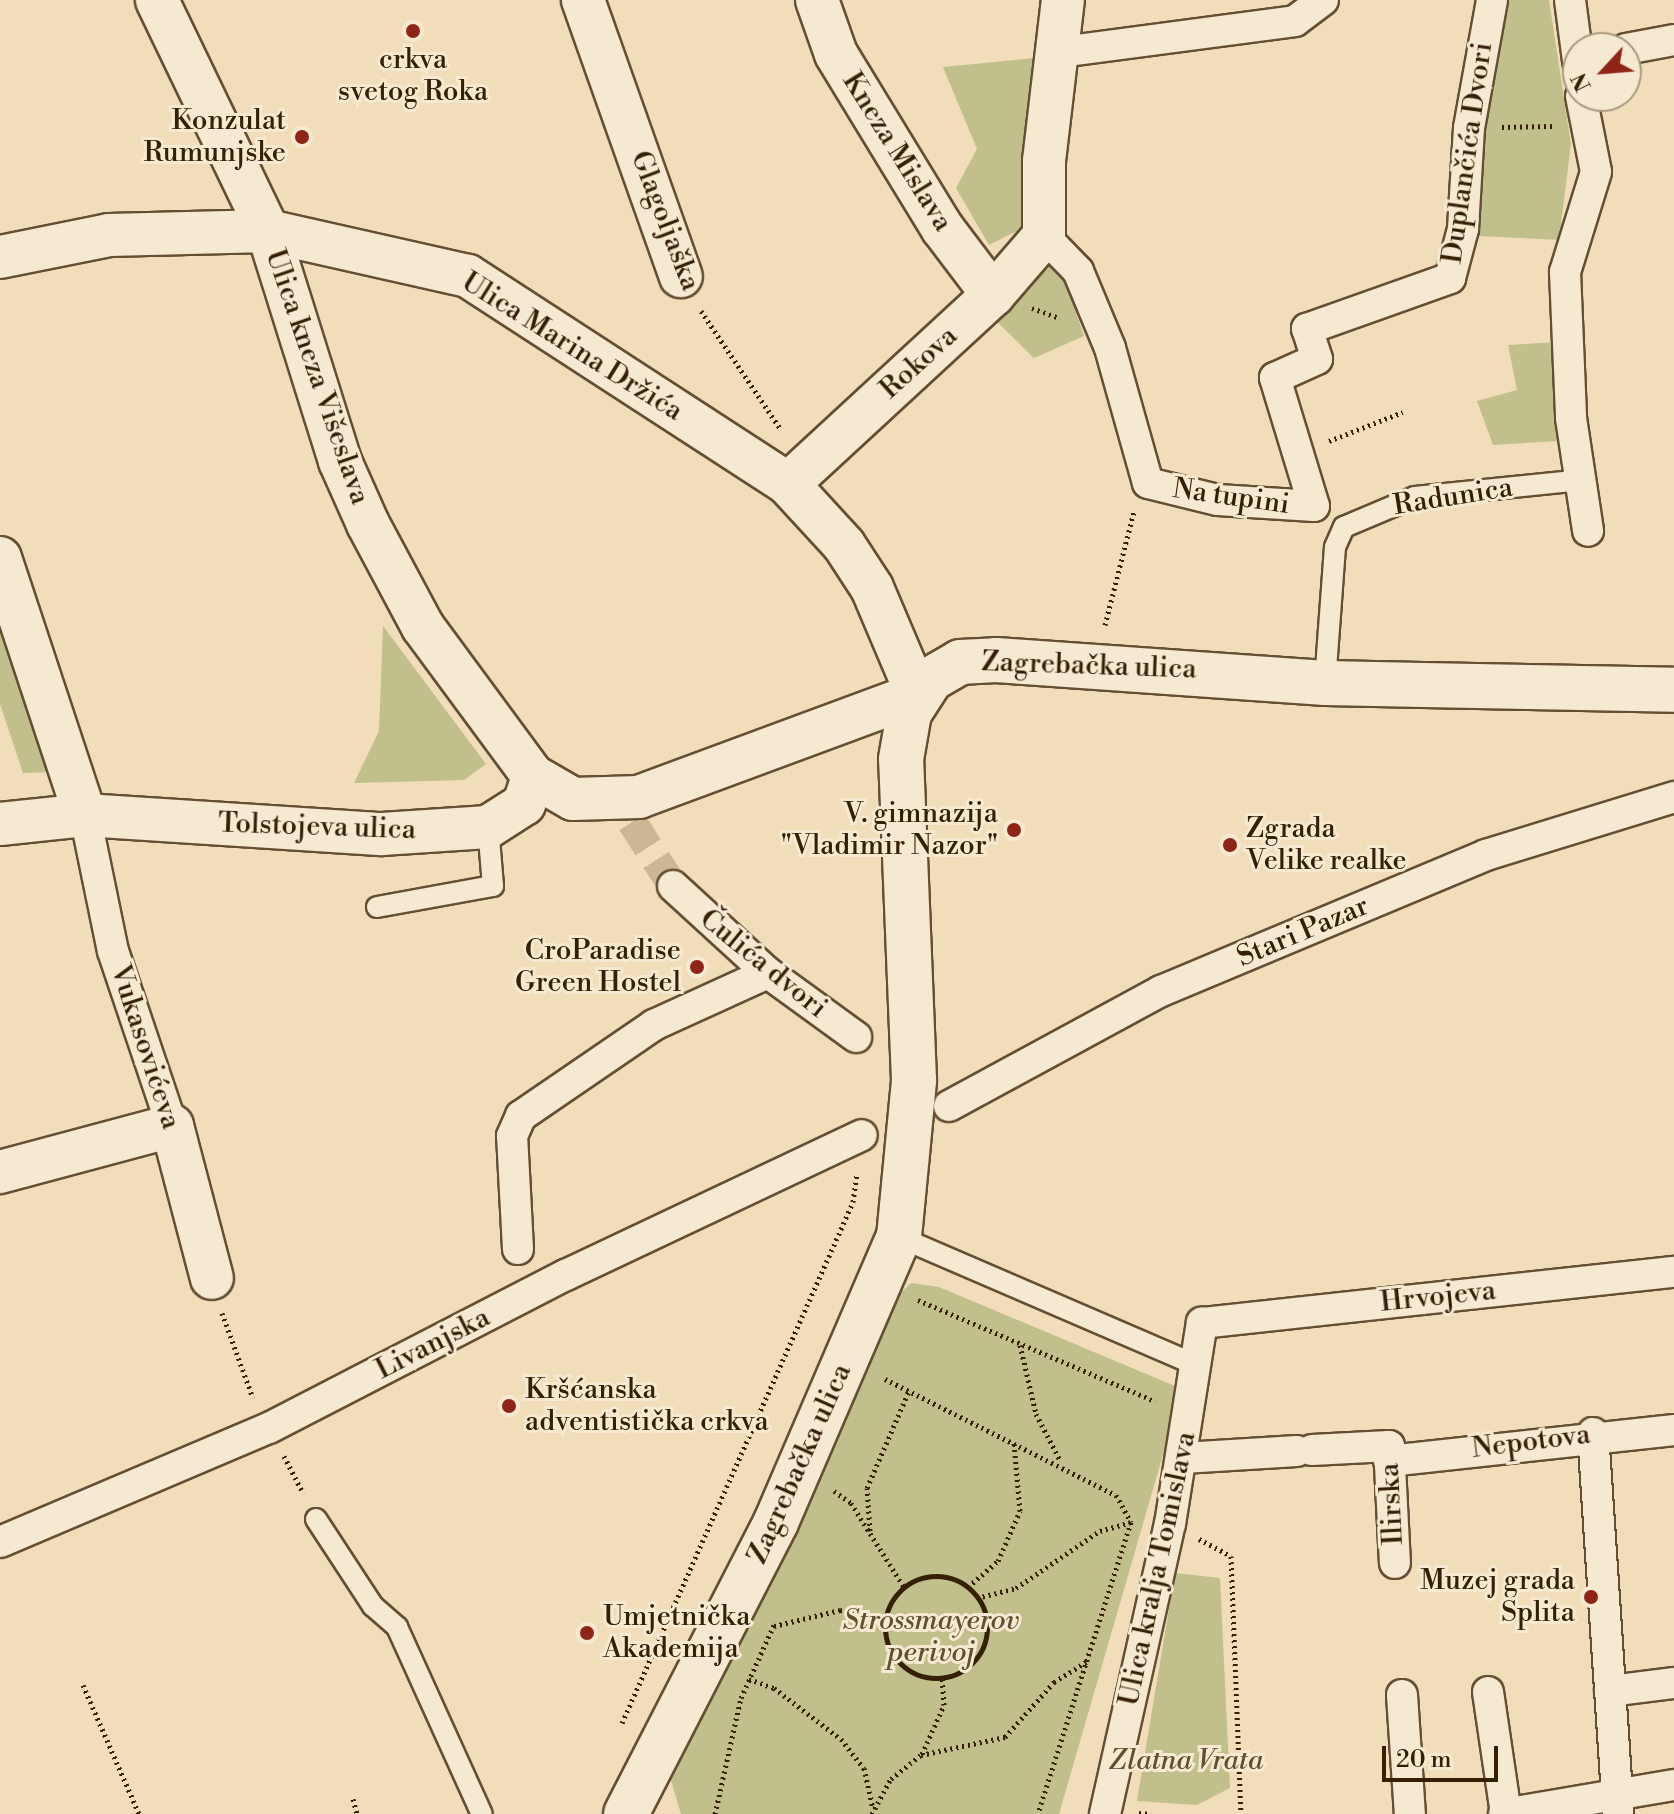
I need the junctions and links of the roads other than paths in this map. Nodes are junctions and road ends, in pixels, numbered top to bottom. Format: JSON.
{"nodes":[{"id":1,"x":157,"y":0,"type":"edge"},
{"id":2,"x":583,"y":0,"type":"edge"},
{"id":3,"x":817,"y":0,"type":"edge"},
{"id":4,"x":1063,"y":0,"type":"edge"},
{"id":5,"x":1323,"y":0,"type":"edge"},
{"id":6,"x":1492,"y":0,"type":"edge"},
{"id":7,"x":1570,"y":0,"type":"edge"},
{"id":8,"x":1574,"y":32,"type":"edge"},
{"id":9,"x":1674,"y":40,"type":"edge"},
{"id":10,"x":1642,"y":46,"type":"edge"},
{"id":11,"x":1061,"y":52,"type":"junction"},
{"id":12,"x":1584,"y":112,"type":"edge"},
{"id":13,"x":268,"y":231,"type":"junction"},
{"id":14,"x":1044,"y":236,"type":"junction"},
{"id":15,"x":0,"y":257,"type":"edge"},
{"id":16,"x":681,"y":276,"type":"road end"},
{"id":17,"x":993,"y":295,"type":"junction"},
{"id":18,"x":798,"y":474,"type":"junction"},
{"id":19,"x":1581,"y":480,"type":"junction"},
{"id":20,"x":1314,"y":506,"type":"joint"},
{"id":21,"x":1588,"y":531,"type":"dead end"},
{"id":22,"x":0,"y":558,"type":"edge"},
{"id":23,"x":1325,"y":683,"type":"junction"},
{"id":24,"x":1674,"y":690,"type":"edge"},
{"id":25,"x":917,"y":694,"type":"junction"},
{"id":26,"x":533,"y":776,"type":"junction"},
{"id":27,"x":1674,"y":797,"type":"edge"},
{"id":28,"x":85,"y":815,"type":"junction"},
{"id":29,"x":0,"y":824,"type":"edge"},
{"id":30,"x":488,"y":827,"type":"junction"},
{"id":31,"x":673,"y":886,"type":"tunnel mouth"},
{"id":32,"x":377,"y":907,"type":"dead end"},
{"id":33,"x":768,"y":973,"type":"junction"},
{"id":34,"x":856,"y":1037,"type":"dead end"},
{"id":35,"x":949,"y":1106,"type":"dead end"},
{"id":36,"x":172,"y":1126,"type":"junction"},
{"id":37,"x":862,"y":1135,"type":"road end"},
{"id":38,"x":0,"y":1172,"type":"edge"},
{"id":39,"x":915,"y":1244,"type":"junction"},
{"id":40,"x":518,"y":1249,"type":"dead end"},
{"id":41,"x":1674,"y":1272,"type":"edge"},
{"id":42,"x":212,"y":1278,"type":"road end"},
{"id":43,"x":1202,"y":1323,"type":"joint"},
{"id":44,"x":1196,"y":1365,"type":"junction"},
{"id":45,"x":1674,"y":1430,"type":"edge"},
{"id":46,"x":1593,"y":1433,"type":"junction"},
{"id":47,"x":1389,"y":1453,"type":"junction"},
{"id":48,"x":1183,"y":1458,"type":"junction"},
{"id":49,"x":316,"y":1519,"type":"dead end"},
{"id":50,"x":0,"y":1542,"type":"edge"},
{"id":51,"x":1395,"y":1563,"type":"dead end"},
{"id":52,"x":1674,"y":1683,"type":"edge"},
{"id":53,"x":1610,"y":1691,"type":"junction"},
{"id":54,"x":1488,"y":1692,"type":"dead end"},
{"id":55,"x":1402,"y":1695,"type":"dead end"},
{"id":56,"x":1674,"y":1785,"type":"edge"},
{"id":57,"x":1618,"y":1803,"type":"edge"},
{"id":58,"x":482,"y":1814,"type":"edge"},
{"id":59,"x":626,"y":1814,"type":"edge"},
{"id":60,"x":1105,"y":1814,"type":"edge"},
{"id":61,"x":1410,"y":1814,"type":"edge"},
{"id":62,"x":1505,"y":1814,"type":"edge"}],
"edges":[{"from":1,"to":13,"type":"street","name":"Ulica kneza Višeslava"},
{"from":2,"to":16,"type":"street","name":"Glagoljaška"},
{"from":3,"to":17,"type":"street","name":"Kneza Mislava"},
{"from":4,"to":11,"type":"street"},
{"from":5,"to":11,"type":"street"},
{"from":6,"to":20,"type":"street","name":"Duplančića Dvori"},
{"from":7,"to":8,"type":"street"},
{"from":9,"to":10,"type":"street"},
{"from":11,"to":14,"type":"street"},
{"from":12,"to":19,"type":"street"},
{"from":13,"to":15,"type":"street","name":"Ulica Marina Držića"},
{"from":13,"to":18,"type":"street","name":"Ulica Marina Držića"},
{"from":13,"to":26,"type":"street","name":"Ulica kneza Višeslava"},
{"from":14,"to":17,"type":"street","name":"Rokova"},
{"from":14,"to":20,"type":"street","name":"Na tupini"},
{"from":17,"to":18,"type":"street","name":"Rokova"},
{"from":18,"to":25,"type":"street","name":"Ulica Marina Držića"},
{"from":19,"to":21,"type":"street"},
{"from":19,"to":23,"type":"lane","name":"Radunica"},
{"from":22,"to":28,"type":"street"},
{"from":23,"to":24,"type":"street","name":"Zagrebačka ulica"},
{"from":23,"to":25,"type":"street","name":"Zagrebačka ulica"},
{"from":25,"to":26,"type":"street"},
{"from":25,"to":39,"type":"street","name":"Zagrebačka ulica"},
{"from":26,"to":30,"type":"street","name":"Tolstojeva ulica"},
{"from":27,"to":35,"type":"street","name":"Stari Pazar"},
{"from":28,"to":29,"type":"street","name":"Tolstojeva ulica"},
{"from":28,"to":30,"type":"street","name":"Tolstojeva ulica"},
{"from":28,"to":36,"type":"street","name":"Vukasovićeva"},
{"from":30,"to":32,"type":"lane"},
{"from":31,"to":33,"type":"street","name":"Čulića dvori"},
{"from":33,"to":34,"type":"street","name":"Čulića dvori"},
{"from":33,"to":40,"type":"street"},
{"from":36,"to":38,"type":"street"},
{"from":36,"to":42,"type":"street","name":"Vukasovićeva"},
{"from":37,"to":50,"type":"street","name":"Livanjska"},
{"from":39,"to":44,"type":"lane"},
{"from":39,"to":59,"type":"street","name":"Zagrebačka ulica"},
{"from":41,"to":43,"type":"street","name":"Hrvojeva"},
{"from":43,"to":44,"type":"street","name":"Ulica kralja Tomislava"},
{"from":44,"to":48,"type":"street","name":"Ulica kralja Tomislava"},
{"from":45,"to":46,"type":"street","name":"Nepotova"},
{"from":46,"to":47,"type":"street","name":"Nepotova"},
{"from":46,"to":53,"type":"street"},
{"from":47,"to":48,"type":"street","name":"Nepotova"},
{"from":47,"to":51,"type":"street","name":"Ilirska"},
{"from":48,"to":60,"type":"street","name":"Ulica kralja Tomislava"},
{"from":49,"to":58,"type":"lane"},
{"from":52,"to":53,"type":"street"},
{"from":53,"to":57,"type":"street"},
{"from":54,"to":62,"type":"street"},
{"from":55,"to":61,"type":"street"},
{"from":56,"to":57,"type":"street"},
{"from":57,"to":62,"type":"street"}]}
